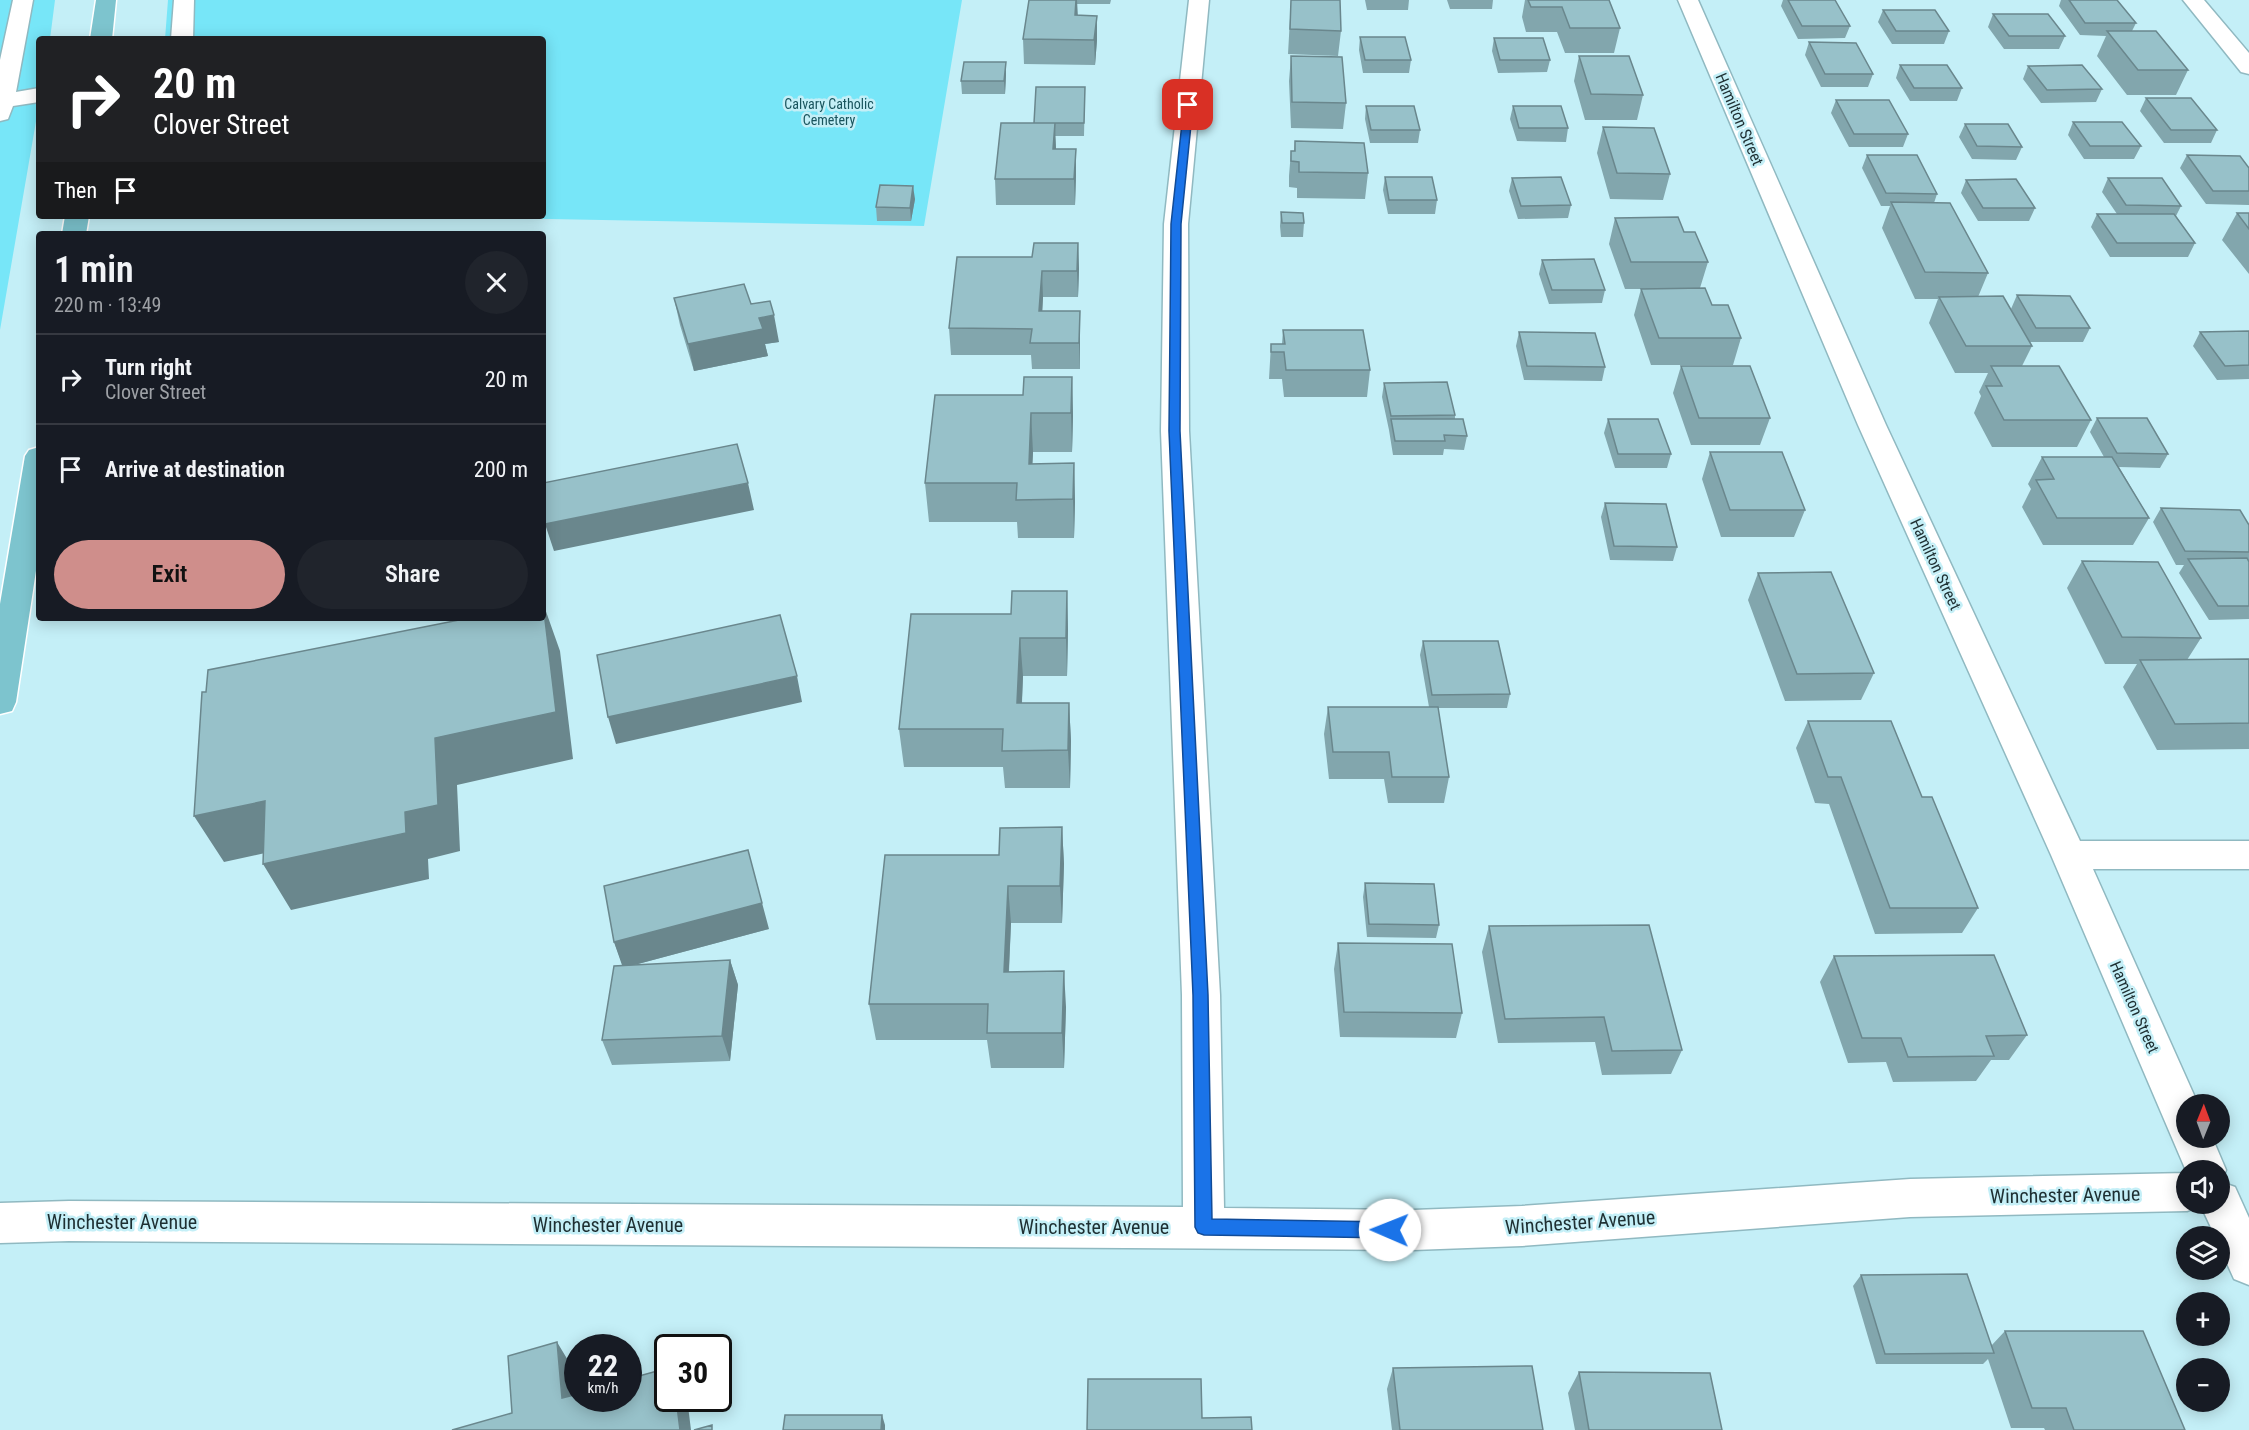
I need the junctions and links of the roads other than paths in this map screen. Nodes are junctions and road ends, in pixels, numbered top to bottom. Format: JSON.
{"nodes":[{"id":1,"x":23,"y":0,"type":"edge"},
{"id":2,"x":106,"y":0,"type":"edge"},
{"id":3,"x":184,"y":0,"type":"edge"},
{"id":4,"x":1199,"y":0,"type":"edge"},
{"id":5,"x":1688,"y":0,"type":"edge"},
{"id":6,"x":2193,"y":0,"type":"edge"},
{"id":7,"x":101,"y":36,"type":"edge"},
{"id":8,"x":182,"y":36,"type":"edge"},
{"id":9,"x":2249,"y":67,"type":"edge"},
{"id":10,"x":36,"y":96,"type":"edge"},
{"id":11,"x":1,"y":105,"type":"edge"},
{"id":12,"x":36,"y":475,"type":"edge"},
{"id":13,"x":0,"y":702,"type":"edge"},
{"id":14,"x":2069,"y":855,"type":"junction"},
{"id":15,"x":2249,"y":855,"type":"edge"},
{"id":16,"x":2176,"y":1100,"type":"edge"},
{"id":17,"x":2176,"y":1192,"type":"edge"},
{"id":18,"x":2226,"y":1214,"type":"edge"},
{"id":19,"x":0,"y":1223,"type":"edge"},
{"id":20,"x":1204,"y":1227,"type":"junction"},
{"id":21,"x":2249,"y":1265,"type":"edge"}],
"edges":[{"from":1,"to":11,"type":"street"},
{"from":2,"to":7,"type":"main road"},
{"from":3,"to":8,"type":"street"},
{"from":4,"to":20,"type":"street"},
{"from":5,"to":14,"type":"street","name":"Hamilton Street"},
{"from":6,"to":9,"type":"street"},
{"from":10,"to":11,"type":"street"},
{"from":12,"to":13,"type":"main road"},
{"from":14,"to":15,"type":"street"},
{"from":14,"to":16,"type":"street","name":"Hamilton Street"},
{"from":17,"to":20,"type":"street","name":"Winchester Avenue"},
{"from":18,"to":21,"type":"street"},
{"from":19,"to":20,"type":"street","name":"Winchester Avenue"}]}
